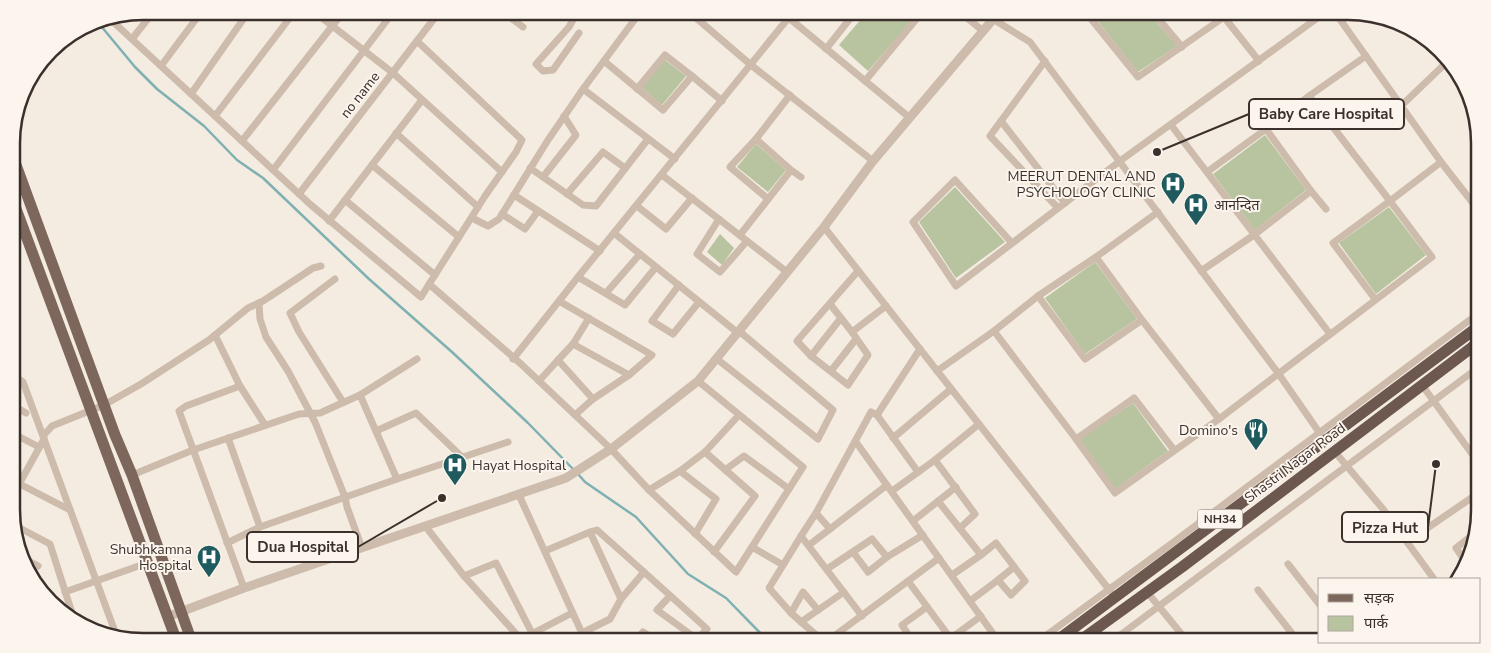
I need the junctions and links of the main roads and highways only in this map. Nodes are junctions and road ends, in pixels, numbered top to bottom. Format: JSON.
{"nodes":[{"id":1,"x":20,"y":184,"type":"edge"},
{"id":2,"x":20,"y":219,"type":"edge"},
{"id":3,"x":1471,"y":332,"type":"edge"},
{"id":4,"x":1471,"y":348,"type":"edge"},
{"id":5,"x":1414,"y":375,"type":"junction"},
{"id":6,"x":1422,"y":385,"type":"junction"},
{"id":7,"x":1322,"y":436,"type":"junction"},
{"id":8,"x":1335,"y":452,"type":"junction"},
{"id":9,"x":1137,"y":581,"type":"junction"},
{"id":10,"x":1147,"y":592,"type":"junction"},
{"id":11,"x":173,"y":633,"type":"edge"},
{"id":12,"x":189,"y":633,"type":"edge"},
{"id":13,"x":1065,"y":633,"type":"edge"},
{"id":14,"x":1090,"y":633,"type":"edge"}],
"edges":[{"from":1,"to":12,"type":"main road"},
{"from":2,"to":11,"type":"main road"},
{"from":3,"to":5,"type":"highway","number":"NH34"},
{"from":4,"to":6,"type":"highway","name":"Shastri Nagar Road","number":"NH34"},
{"from":5,"to":6,"type":"highway"},
{"from":5,"to":7,"type":"highway","number":"NH34"},
{"from":6,"to":8,"type":"highway","name":"Shastri Nagar Road","number":"NH34"},
{"from":7,"to":8,"type":"highway"},
{"from":7,"to":9,"type":"highway","number":"NH34"},
{"from":8,"to":10,"type":"highway","name":"Shastri Nagar Road","number":"NH34"},
{"from":9,"to":10,"type":"highway"},
{"from":9,"to":13,"type":"highway","number":"NH34"},
{"from":10,"to":14,"type":"highway","name":"Shastri Nagar Road","number":"NH34"}]}
